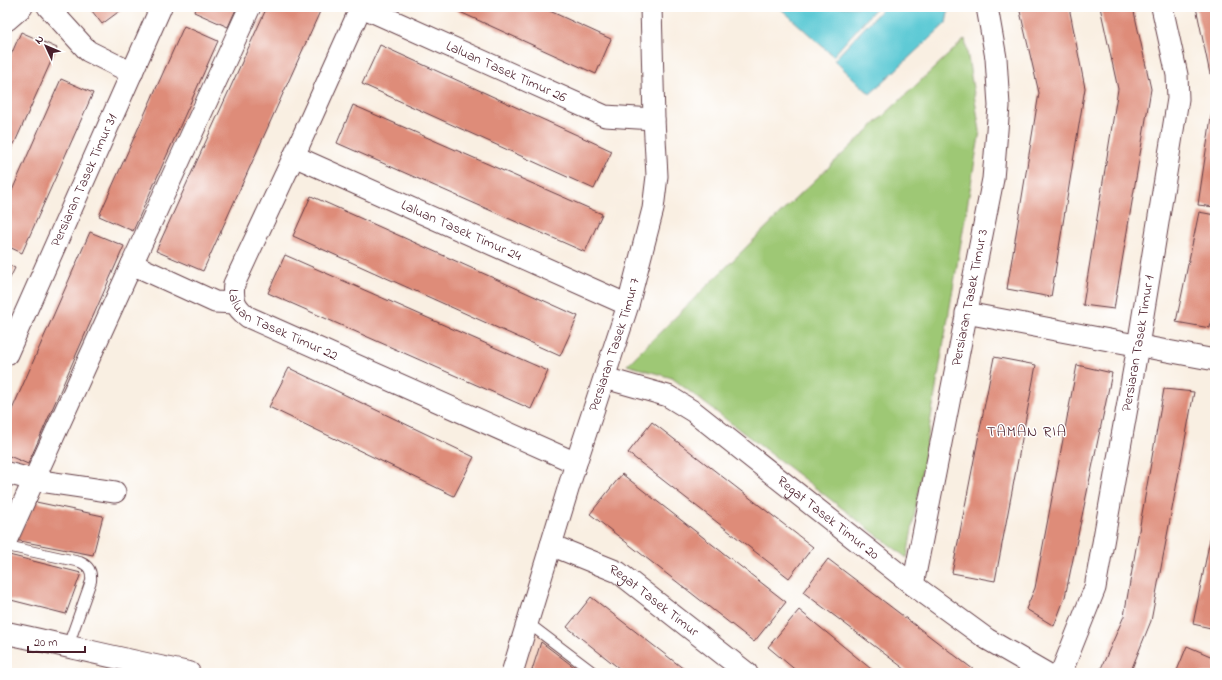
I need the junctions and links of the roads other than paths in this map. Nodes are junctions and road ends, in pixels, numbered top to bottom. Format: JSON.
{"nodes":[{"id":1,"x":22,"y":7,"type":"edge"},
{"id":2,"x":48,"y":7,"type":"edge"},
{"id":3,"x":161,"y":7,"type":"edge"},
{"id":4,"x":250,"y":7,"type":"edge"},
{"id":5,"x":362,"y":7,"type":"edge"},
{"id":6,"x":651,"y":7,"type":"edge"},
{"id":7,"x":987,"y":7,"type":"edge"},
{"id":8,"x":1162,"y":7,"type":"edge"},
{"id":9,"x":7,"y":20,"type":"edge"},
{"id":10,"x":132,"y":73,"type":"junction"},
{"id":11,"x":654,"y":119,"type":"junction"},
{"id":12,"x":294,"y":156,"type":"junction"},
{"id":13,"x":132,"y":264,"type":"junction"},
{"id":14,"x":235,"y":303,"type":"junction"},
{"id":15,"x":628,"y":305,"type":"junction"},
{"id":16,"x":966,"y":313,"type":"junction"},
{"id":17,"x":1138,"y":346,"type":"junction"},
{"id":18,"x":7,"y":354,"type":"edge"},
{"id":19,"x":1215,"y":360,"type":"edge"},
{"id":20,"x":605,"y":378,"type":"junction"},
{"id":21,"x":576,"y":463,"type":"junction"},
{"id":22,"x":7,"y":473,"type":"edge"},
{"id":23,"x":34,"y":480,"type":"junction"},
{"id":24,"x":115,"y":492,"type":"dead end"},
{"id":25,"x":7,"y":539,"type":"edge"},
{"id":26,"x":551,"y":545,"type":"junction"},
{"id":27,"x":7,"y":546,"type":"edge"},
{"id":28,"x":913,"y":585,"type":"junction"},
{"id":29,"x":528,"y":623,"type":"junction"},
{"id":30,"x":7,"y":633,"type":"edge"},
{"id":31,"x":68,"y":646,"type":"junction"},
{"id":32,"x":135,"y":668,"type":"edge"},
{"id":33,"x":189,"y":673,"type":"edge"},
{"id":34,"x":512,"y":673,"type":"edge"},
{"id":35,"x":594,"y":673,"type":"edge"},
{"id":36,"x":747,"y":673,"type":"edge"},
{"id":37,"x":1046,"y":673,"type":"edge"},
{"id":38,"x":1060,"y":673,"type":"edge"}],
"edges":[{"from":1,"to":9,"type":"street"},
{"from":2,"to":10,"type":"street"},
{"from":3,"to":10,"type":"street","name":"Persiaran Tasek Timur 31"},
{"from":4,"to":13,"type":"street"},
{"from":5,"to":11,"type":"street","name":"Laluan Tasek Timur 26"},
{"from":5,"to":12,"type":"street","name":"Laluan Tasek Timur 22"},
{"from":6,"to":11,"type":"street","name":"Persiaran Tasek Timur 7"},
{"from":7,"to":16,"type":"street","name":"Persiaran Tasek Timur 3"},
{"from":8,"to":17,"type":"street","name":"Persiaran Tasek Timur 1"},
{"from":10,"to":18,"type":"street","name":"Persiaran Tasek Timur 31"},
{"from":11,"to":15,"type":"street","name":"Persiaran Tasek Timur 7"},
{"from":12,"to":14,"type":"street","name":"Laluan Tasek Timur 22"},
{"from":12,"to":15,"type":"street","name":"Laluan Tasek Timur 24"},
{"from":13,"to":14,"type":"street"},
{"from":13,"to":23,"type":"street"},
{"from":14,"to":21,"type":"street","name":"Laluan Tasek Timur 22"},
{"from":15,"to":20,"type":"street","name":"Persiaran Tasek Timur 7"},
{"from":16,"to":17,"type":"street"},
{"from":16,"to":28,"type":"street","name":"Persiaran Tasek Timur 3"},
{"from":17,"to":19,"type":"street"},
{"from":17,"to":38,"type":"street","name":"Persiaran Tasek Timur 1"},
{"from":20,"to":21,"type":"street","name":"Persiaran Tasek Timur 7"},
{"from":20,"to":28,"type":"street","name":"Regat Tasek Timur 20"},
{"from":21,"to":26,"type":"street","name":"Persiaran Tasek Timur 7"},
{"from":22,"to":23,"type":"street"},
{"from":23,"to":24,"type":"street"},
{"from":23,"to":25,"type":"street"},
{"from":26,"to":29,"type":"street","name":"Persiaran Tasek Timur 7"},
{"from":26,"to":36,"type":"street","name":"Regat Tasek Timur"},
{"from":27,"to":31,"type":"lane"},
{"from":28,"to":37,"type":"street","name":"Regat Tasek Timur 20"},
{"from":29,"to":34,"type":"street","name":"Persiaran Tasek Timur 7"},
{"from":29,"to":35,"type":"lane"},
{"from":30,"to":31,"type":"street"},
{"from":31,"to":32,"type":"street"},
{"from":32,"to":33,"type":"street"}]}
